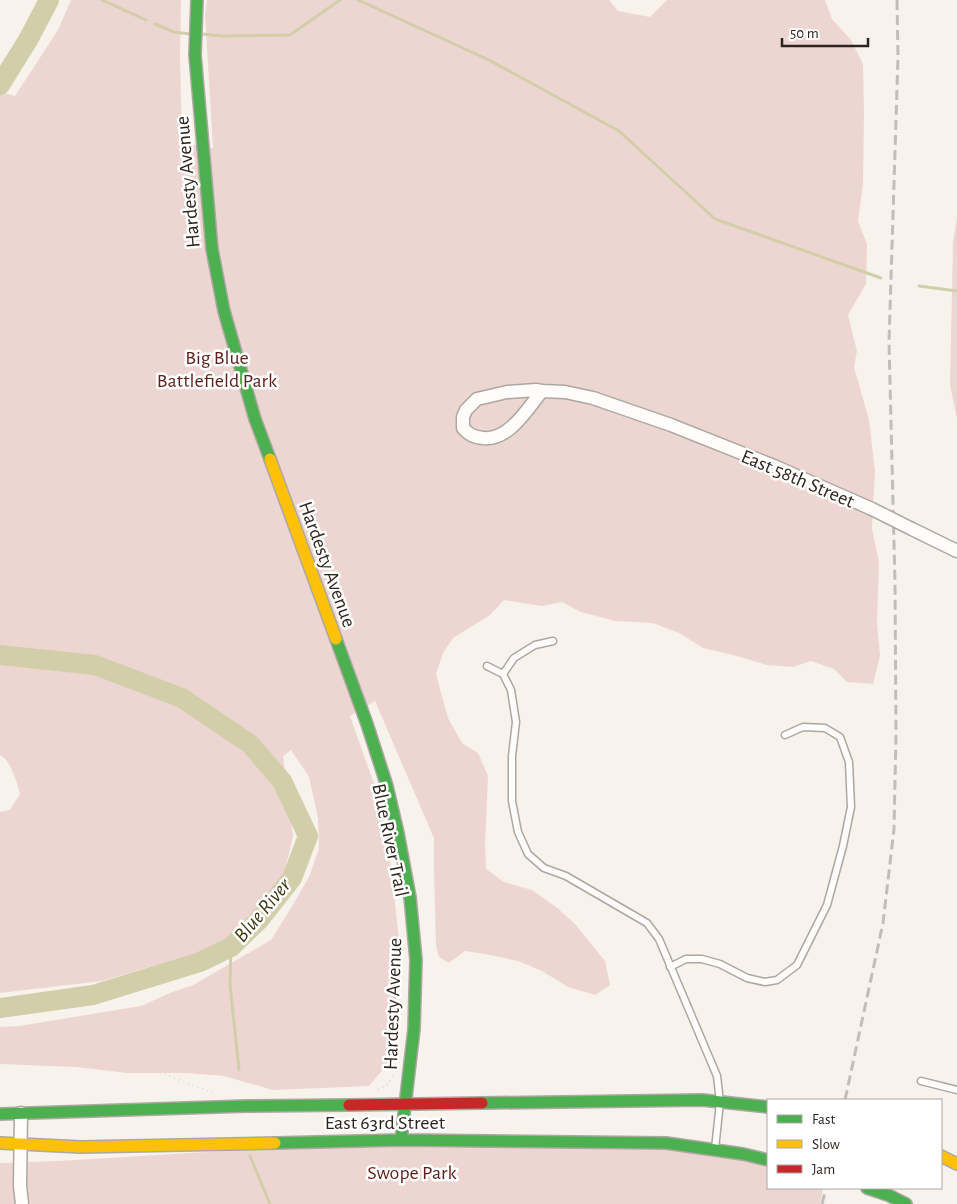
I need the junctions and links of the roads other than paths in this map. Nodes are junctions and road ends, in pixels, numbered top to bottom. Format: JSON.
{"nodes":[{"id":1,"x":197,"y":0,"type":"edge"},
{"id":2,"x":542,"y":391,"type":"junction"},
{"id":3,"x":957,"y":551,"type":"edge"},
{"id":4,"x":553,"y":641,"type":"dead end"},
{"id":5,"x":487,"y":666,"type":"dead end"},
{"id":6,"x":503,"y":674,"type":"junction"},
{"id":7,"x":785,"y":735,"type":"dead end"},
{"id":8,"x":670,"y":967,"type":"junction"},
{"id":9,"x":921,"y":1082,"type":"dead end"},
{"id":10,"x":957,"y":1090,"type":"edge"},
{"id":11,"x":720,"y":1102,"type":"junction"},
{"id":12,"x":406,"y":1103,"type":"junction"},
{"id":13,"x":767,"y":1107,"type":"edge"},
{"id":14,"x":20,"y":1113,"type":"junction"},
{"id":15,"x":0,"y":1114,"type":"edge"},
{"id":16,"x":402,"y":1140,"type":"junction"},
{"id":17,"x":0,"y":1144,"type":"edge"},
{"id":18,"x":20,"y":1144,"type":"junction"},
{"id":19,"x":715,"y":1150,"type":"junction"},
{"id":20,"x":942,"y":1156,"type":"edge"},
{"id":21,"x":767,"y":1160,"type":"edge"},
{"id":22,"x":957,"y":1164,"type":"edge"},
{"id":23,"x":870,"y":1189,"type":"edge"},
{"id":24,"x":22,"y":1204,"type":"edge"},
{"id":25,"x":906,"y":1204,"type":"edge"}],
"edges":[{"from":1,"to":12,"type":"main road","name":"Hardesty Avenue"},
{"from":2,"to":2,"type":"street","name":"East 58th Street"},
{"from":2,"to":3,"type":"street","name":"East 58th Street","bridge":true},
{"from":4,"to":6,"type":"lane"},
{"from":5,"to":6,"type":"lane"},
{"from":6,"to":8,"type":"lane"},
{"from":7,"to":8,"type":"lane"},
{"from":8,"to":11,"type":"lane"},
{"from":9,"to":10,"type":"lane"},
{"from":11,"to":12,"type":"main road","name":"East 63rd Street"},
{"from":11,"to":13,"type":"main road","name":"East 63rd Street"},
{"from":11,"to":19,"type":"lane"},
{"from":12,"to":14,"type":"main road","name":"East 63rd Street"},
{"from":12,"to":16,"type":"main road","name":"Hardesty Avenue"},
{"from":14,"to":15,"type":"main road","name":"East 63rd Street"},
{"from":14,"to":18,"type":"street"},
{"from":16,"to":18,"type":"main road","name":"East 63rd Street"},
{"from":16,"to":19,"type":"main road","name":"East 63rd Street"},
{"from":17,"to":18,"type":"main road","name":"East 63rd Street"},
{"from":18,"to":24,"type":"street"},
{"from":19,"to":21,"type":"main road","name":"East 63rd Street"},
{"from":20,"to":22,"type":"main road"},
{"from":23,"to":25,"type":"main road"}]}
